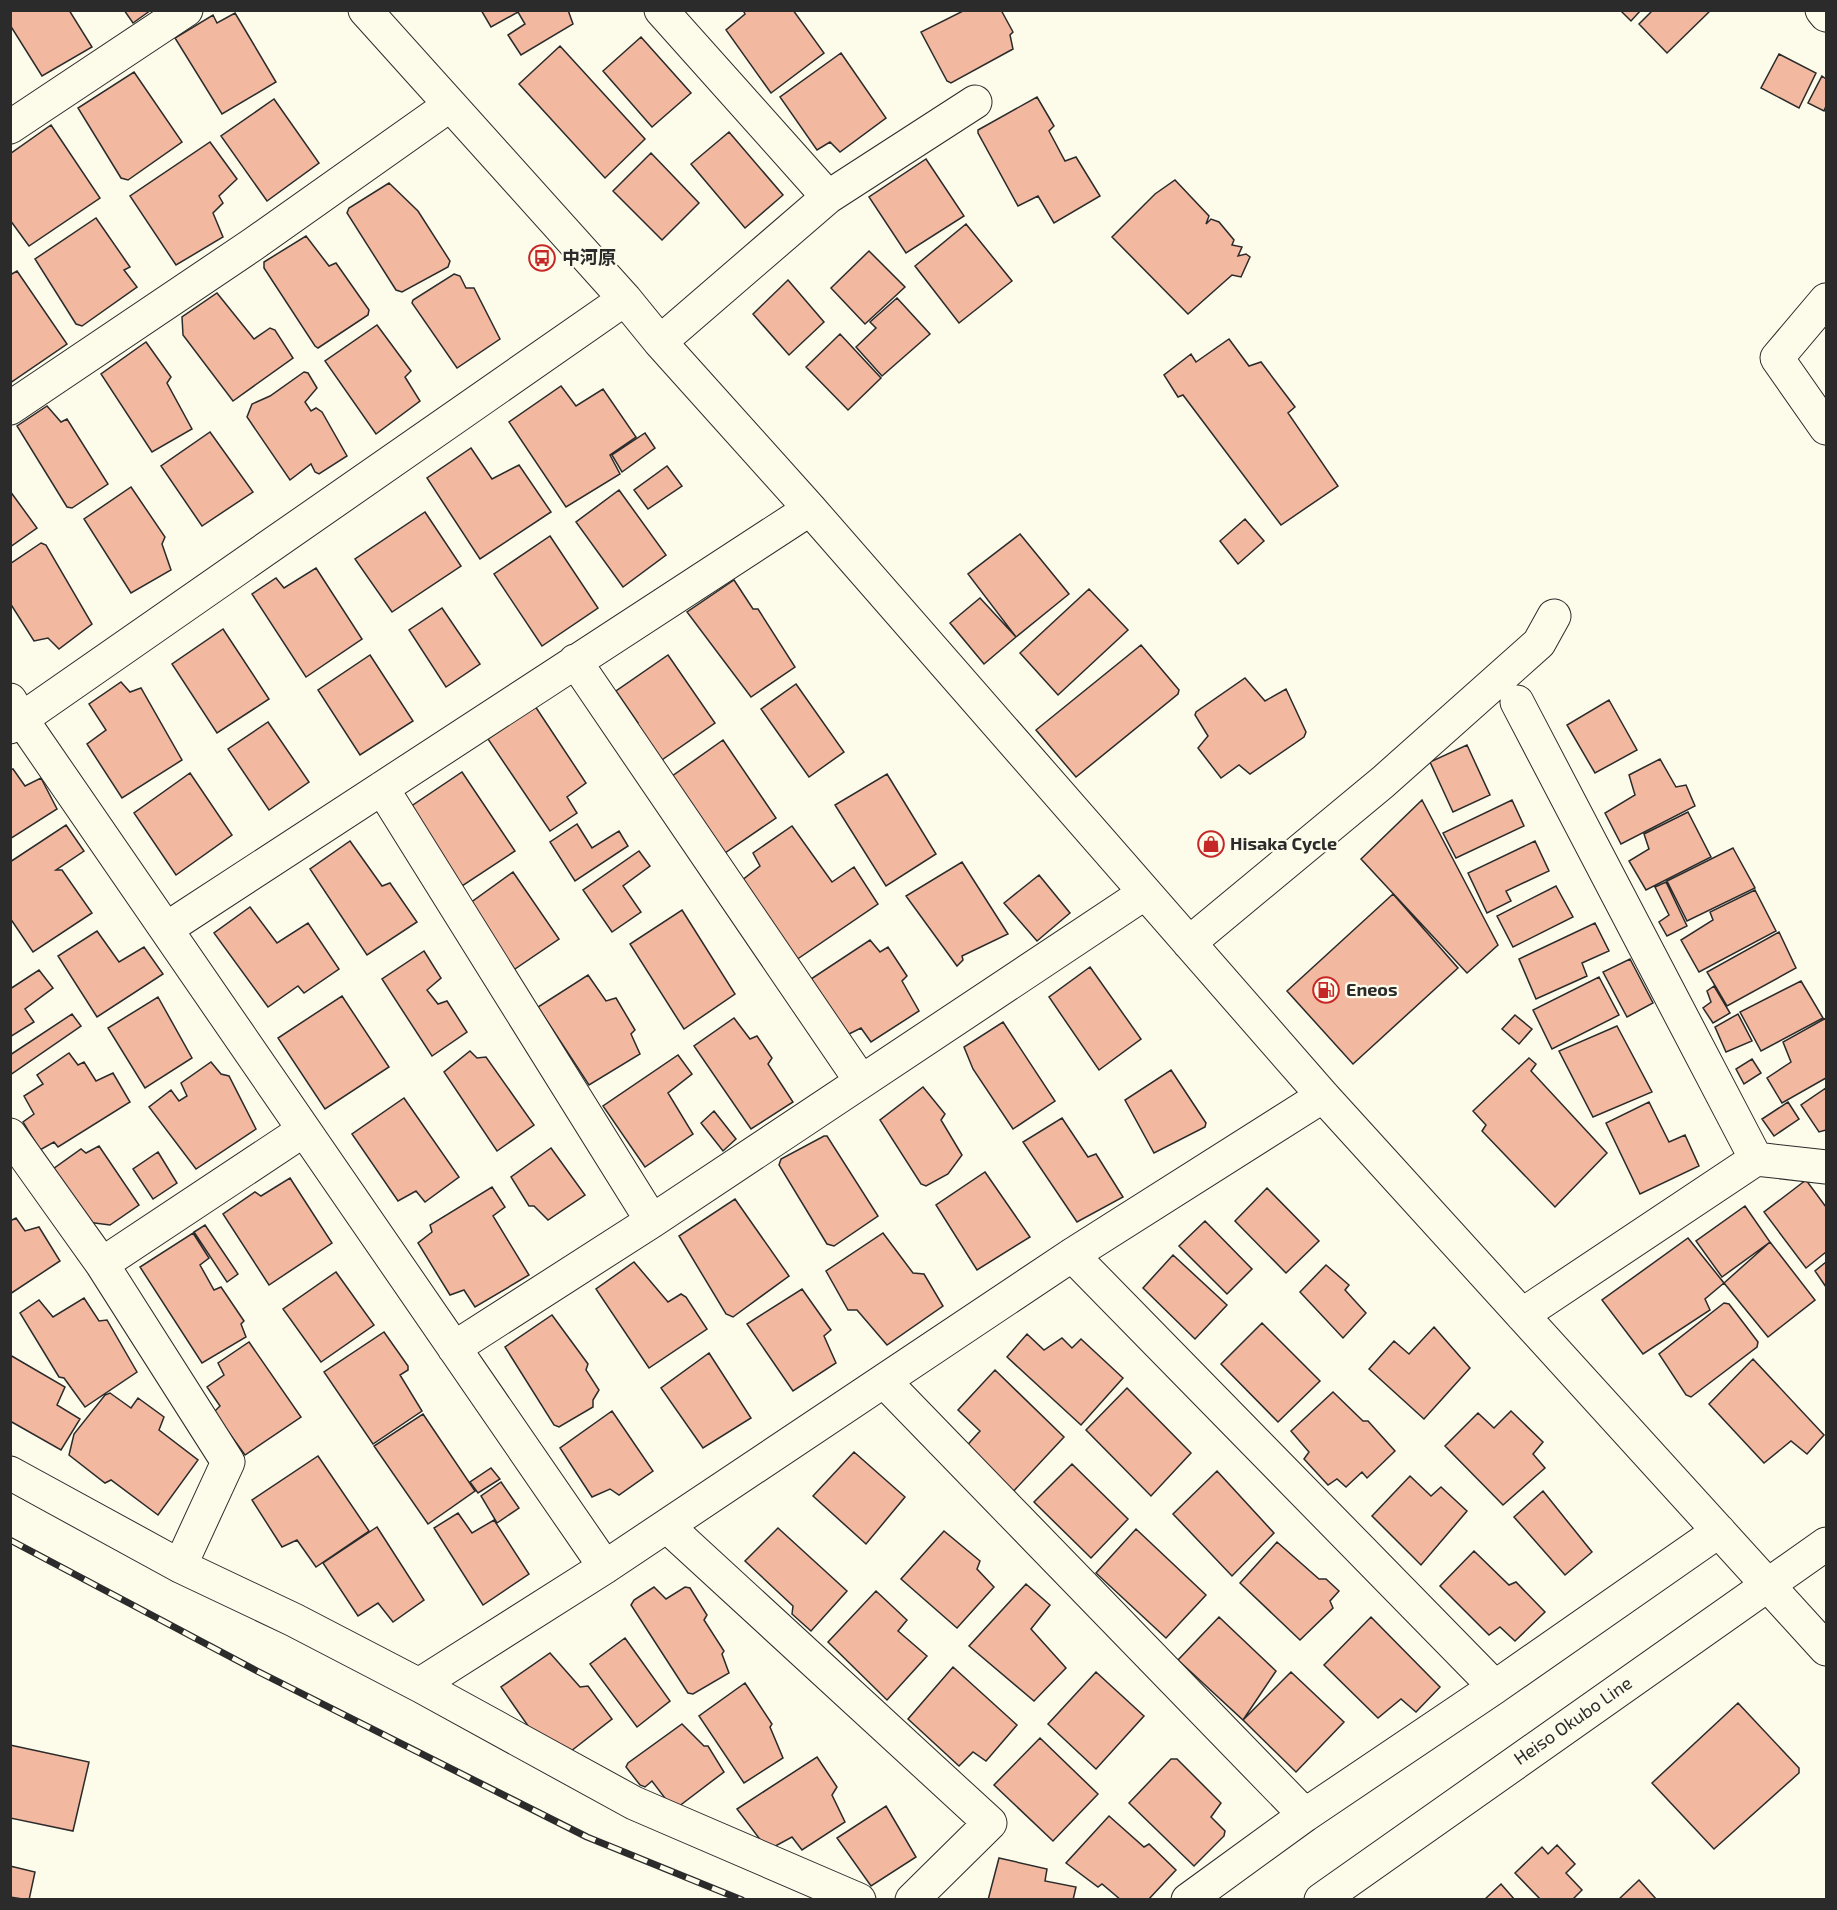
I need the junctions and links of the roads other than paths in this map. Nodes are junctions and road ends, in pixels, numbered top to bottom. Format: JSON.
{"nodes":[{"id":1,"x":186,"y":10,"type":"edge"},
{"id":2,"x":365,"y":10,"type":"edge"},
{"id":3,"x":661,"y":10,"type":"edge"},
{"id":4,"x":1822,"y":10,"type":"edge"},
{"id":5,"x":1827,"y":15,"type":"edge"},
{"id":6,"x":975,"y":102,"type":"dead end"},
{"id":7,"x":450,"y":105,"type":"junction"},
{"id":8,"x":10,"y":127,"type":"edge"},
{"id":9,"x":828,"y":197,"type":"junction"},
{"id":10,"x":625,"y":299,"type":"junction"},
{"id":11,"x":1827,"y":300,"type":"edge"},
{"id":12,"x":660,"y":342,"type":"junction"},
{"id":13,"x":10,"y":408,"type":"edge"},
{"id":14,"x":1827,"y":428,"type":"edge"},
{"id":15,"x":810,"y":509,"type":"junction"},
{"id":16,"x":1554,"y":616,"type":"dead end"},
{"id":17,"x":575,"y":661,"type":"junction"},
{"id":18,"x":1517,"y":702,"type":"dead end"},
{"id":19,"x":14,"y":716,"type":"edge"},
{"id":20,"x":382,"y":788,"type":"junction"},
{"id":21,"x":1145,"y":892,"type":"junction"},
{"id":22,"x":166,"y":929,"type":"junction"},
{"id":23,"x":1189,"y":943,"type":"junction"},
{"id":24,"x":861,"y":1081,"type":"junction"},
{"id":25,"x":1323,"y":1096,"type":"junction"},
{"id":26,"x":304,"y":1130,"type":"junction"},
{"id":27,"x":10,"y":1135,"type":"edge"},
{"id":28,"x":1756,"y":1160,"type":"junction"},
{"id":29,"x":1827,"y":1167,"type":"edge"},
{"id":30,"x":652,"y":1221,"type":"junction"},
{"id":31,"x":1072,"y":1255,"type":"junction"},
{"id":32,"x":102,"y":1264,"type":"junction"},
{"id":33,"x":1522,"y":1315,"type":"junction"},
{"id":34,"x":454,"y":1348,"type":"junction"},
{"id":35,"x":884,"y":1381,"type":"junction"},
{"id":36,"x":10,"y":1473,"type":"edge"},
{"id":37,"x":667,"y":1526,"type":"junction"},
{"id":38,"x":1719,"y":1532,"type":"junction"},
{"id":39,"x":1827,"y":1544,"type":"edge"},
{"id":40,"x":180,"y":1566,"type":"junction"},
{"id":41,"x":605,"y":1567,"type":"junction"},
{"id":42,"x":1768,"y":1584,"type":"junction"},
{"id":43,"x":1827,"y":1649,"type":"edge"},
{"id":44,"x":420,"y":1685,"type":"junction"},
{"id":45,"x":1495,"y":1687,"type":"junction"},
{"id":46,"x":1305,"y":1815,"type":"junction"},
{"id":47,"x":859,"y":1899,"type":"edge"},
{"id":48,"x":912,"y":1899,"type":"edge"},
{"id":49,"x":1188,"y":1899,"type":"edge"},
{"id":50,"x":1321,"y":1899,"type":"edge"}],
"edges":[{"from":1,"to":8,"type":"street"},
{"from":2,"to":7,"type":"street"},
{"from":3,"to":9,"type":"street"},
{"from":4,"to":5,"type":"street"},
{"from":6,"to":9,"type":"street"},
{"from":7,"to":10,"type":"street"},
{"from":7,"to":13,"type":"street"},
{"from":9,"to":12,"type":"street"},
{"from":10,"to":12,"type":"street"},
{"from":10,"to":19,"type":"street"},
{"from":11,"to":14,"type":"street"},
{"from":12,"to":15,"type":"street"},
{"from":15,"to":17,"type":"street"},
{"from":15,"to":21,"type":"street"},
{"from":16,"to":23,"type":"street"},
{"from":17,"to":20,"type":"street"},
{"from":17,"to":24,"type":"street"},
{"from":18,"to":28,"type":"street"},
{"from":19,"to":22,"type":"street"},
{"from":20,"to":22,"type":"street"},
{"from":20,"to":30,"type":"street"},
{"from":21,"to":23,"type":"street"},
{"from":21,"to":24,"type":"street"},
{"from":22,"to":26,"type":"street"},
{"from":23,"to":25,"type":"street"},
{"from":24,"to":30,"type":"street"},
{"from":25,"to":31,"type":"street"},
{"from":25,"to":33,"type":"street"},
{"from":26,"to":32,"type":"street"},
{"from":26,"to":34,"type":"street"},
{"from":27,"to":32,"type":"street"},
{"from":28,"to":29,"type":"street"},
{"from":28,"to":33,"type":"street"},
{"from":30,"to":34,"type":"street"},
{"from":31,"to":35,"type":"street"},
{"from":31,"to":45,"type":"street"},
{"from":32,"to":40,"type":"street"},
{"from":33,"to":38,"type":"street"},
{"from":34,"to":41,"type":"street"},
{"from":35,"to":37,"type":"street"},
{"from":35,"to":46,"type":"street"},
{"from":36,"to":40,"type":"street"},
{"from":37,"to":41,"type":"street"},
{"from":37,"to":48,"type":"street"},
{"from":38,"to":42,"type":"street"},
{"from":38,"to":45,"type":"street"},
{"from":39,"to":42,"type":"street","name":"Heiso Okubo Line"},
{"from":40,"to":44,"type":"street"},
{"from":41,"to":44,"type":"street"},
{"from":42,"to":43,"type":"street"},
{"from":42,"to":50,"type":"street","name":"Heiso Okubo Line"},
{"from":44,"to":47,"type":"street"},
{"from":45,"to":46,"type":"street"},
{"from":46,"to":49,"type":"street"}]}
